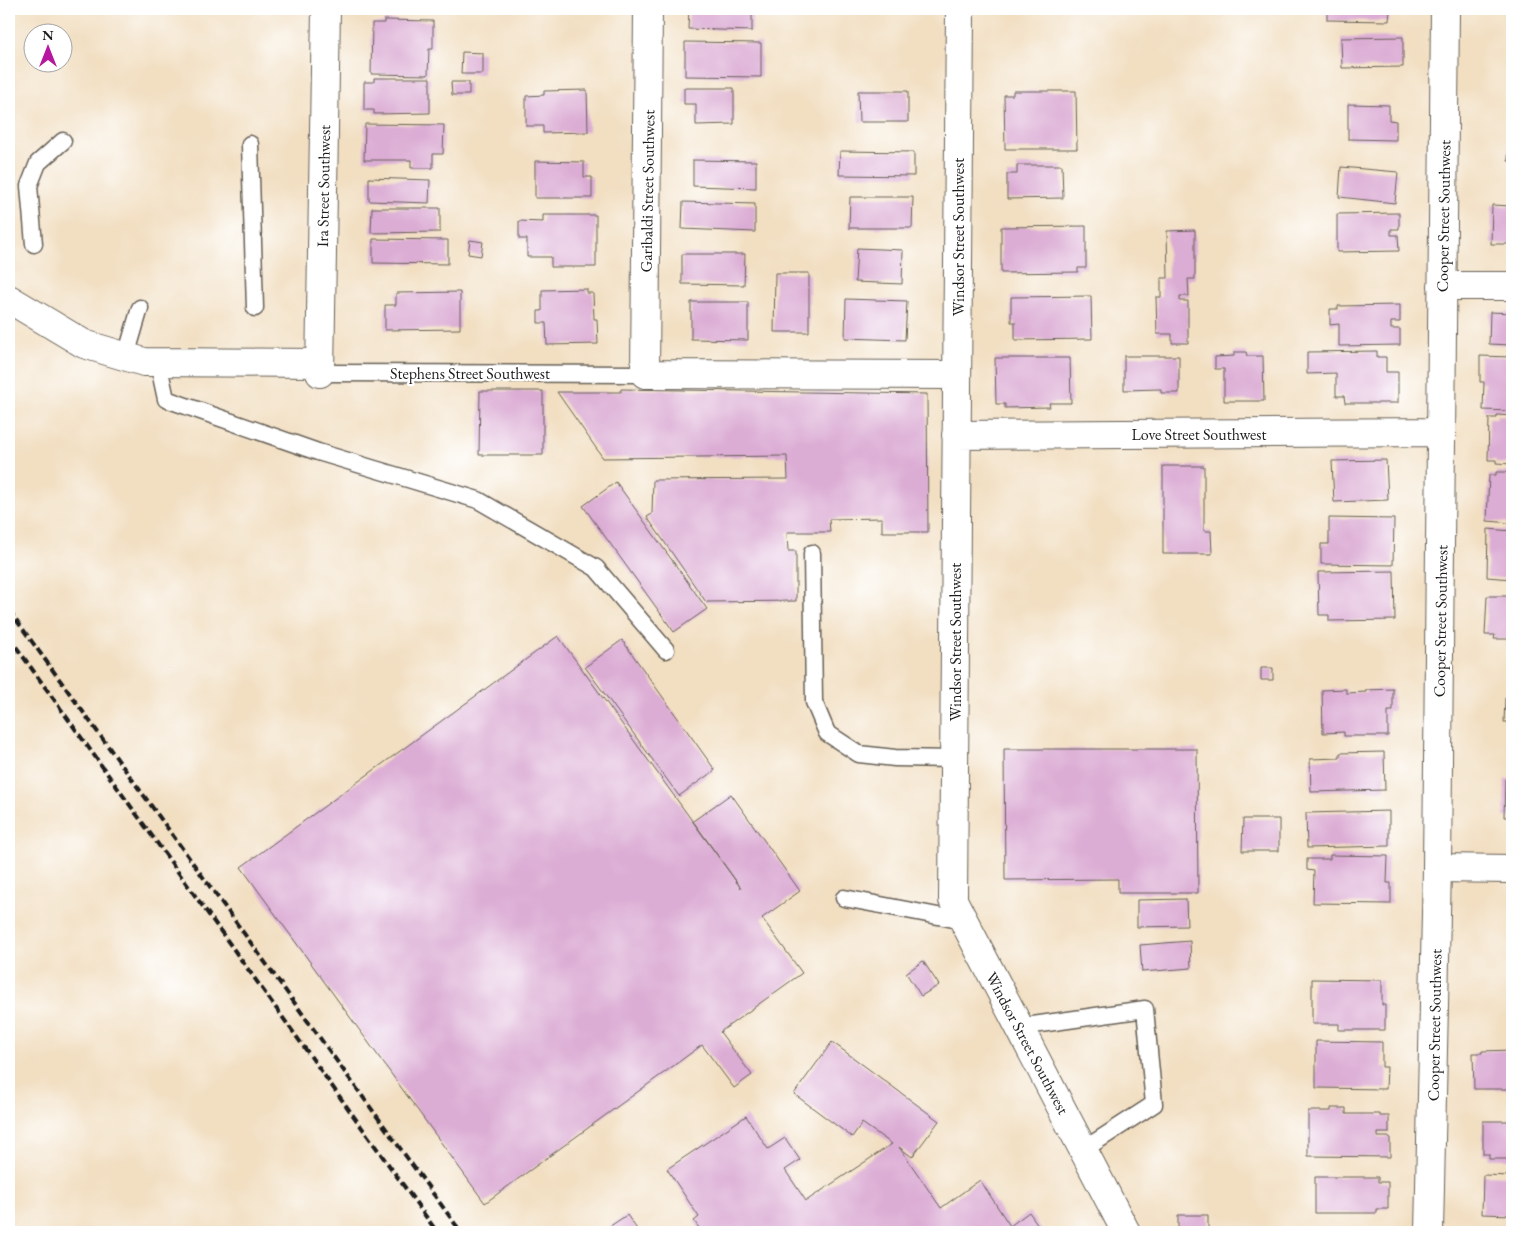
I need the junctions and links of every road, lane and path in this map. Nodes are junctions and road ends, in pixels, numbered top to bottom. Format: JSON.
{"nodes":[{"id":1,"x":326,"y":9,"type":"edge"},
{"id":2,"x":648,"y":9,"type":"edge"},
{"id":3,"x":960,"y":9,"type":"edge"},
{"id":4,"x":1445,"y":9,"type":"edge"},
{"id":5,"x":63,"y":141,"type":"dead end"},
{"id":6,"x":250,"y":144,"type":"dead end"},
{"id":7,"x":34,"y":244,"type":"dead end"},
{"id":8,"x":1442,"y":286,"type":"junction"},
{"id":9,"x":1512,"y":286,"type":"edge"},
{"id":10,"x":9,"y":299,"type":"edge"},
{"id":11,"x":140,"y":308,"type":"dead end"},
{"id":12,"x":255,"y":308,"type":"dead end"},
{"id":13,"x":126,"y":356,"type":"junction"},
{"id":14,"x":158,"y":362,"type":"junction"},
{"id":15,"x":320,"y":368,"type":"junction"},
{"id":16,"x":645,"y":374,"type":"junction"},
{"id":17,"x":957,"y":374,"type":"junction"},
{"id":18,"x":1441,"y":432,"type":"junction"},
{"id":19,"x":956,"y":435,"type":"junction"},
{"id":20,"x":812,"y":553,"type":"dead end"},
{"id":21,"x":666,"y":650,"type":"dead end"},
{"id":22,"x":954,"y":759,"type":"junction"},
{"id":23,"x":1437,"y":868,"type":"junction"},
{"id":24,"x":1512,"y":869,"type":"edge"},
{"id":25,"x":844,"y":898,"type":"dead end"},
{"id":26,"x":964,"y":921,"type":"junction"},
{"id":27,"x":1019,"y":1027,"type":"junction"},
{"id":28,"x":1083,"y":1150,"type":"junction"},
{"id":29,"x":1126,"y":1232,"type":"edge"},
{"id":30,"x":1429,"y":1232,"type":"edge"}],
"edges":[{"from":1,"to":15,"type":"street","name":"Ira Street Southwest"},
{"from":2,"to":16,"type":"street","name":"Garibaldi Street Southwest"},
{"from":3,"to":17,"type":"street","name":"Windsor Street Southwest"},
{"from":4,"to":8,"type":"street","name":"Cooper Street Southwest"},
{"from":5,"to":7,"type":"lane"},
{"from":6,"to":12,"type":"lane"},
{"from":8,"to":9,"type":"street"},
{"from":8,"to":18,"type":"street","name":"Cooper Street Southwest"},
{"from":10,"to":13,"type":"street","name":"Stephens Street Southwest"},
{"from":11,"to":13,"type":"lane"},
{"from":13,"to":14,"type":"street","name":"Stephens Street Southwest"},
{"from":14,"to":15,"type":"street","name":"Stephens Street Southwest"},
{"from":14,"to":21,"type":"lane"},
{"from":15,"to":16,"type":"lane","name":"Stephens Street Southwest"},
{"from":16,"to":17,"type":"street","name":"Stephens Street Southwest"},
{"from":17,"to":19,"type":"street","name":"Windsor Street Southwest"},
{"from":18,"to":19,"type":"street","name":"Love Street Southwest"},
{"from":18,"to":23,"type":"street","name":"Cooper Street Southwest"},
{"from":19,"to":22,"type":"street","name":"Windsor Street Southwest"},
{"from":20,"to":22,"type":"lane"},
{"from":22,"to":26,"type":"street","name":"Windsor Street Southwest"},
{"from":23,"to":24,"type":"street"},
{"from":23,"to":30,"type":"street","name":"Cooper Street Southwest"},
{"from":25,"to":26,"type":"lane"},
{"from":26,"to":27,"type":"street","name":"Windsor Street Southwest"},
{"from":27,"to":28,"type":"street","name":"Windsor Street Southwest"},
{"from":27,"to":28,"type":"lane"},
{"from":28,"to":29,"type":"street","name":"Windsor Street Southwest"}]}
